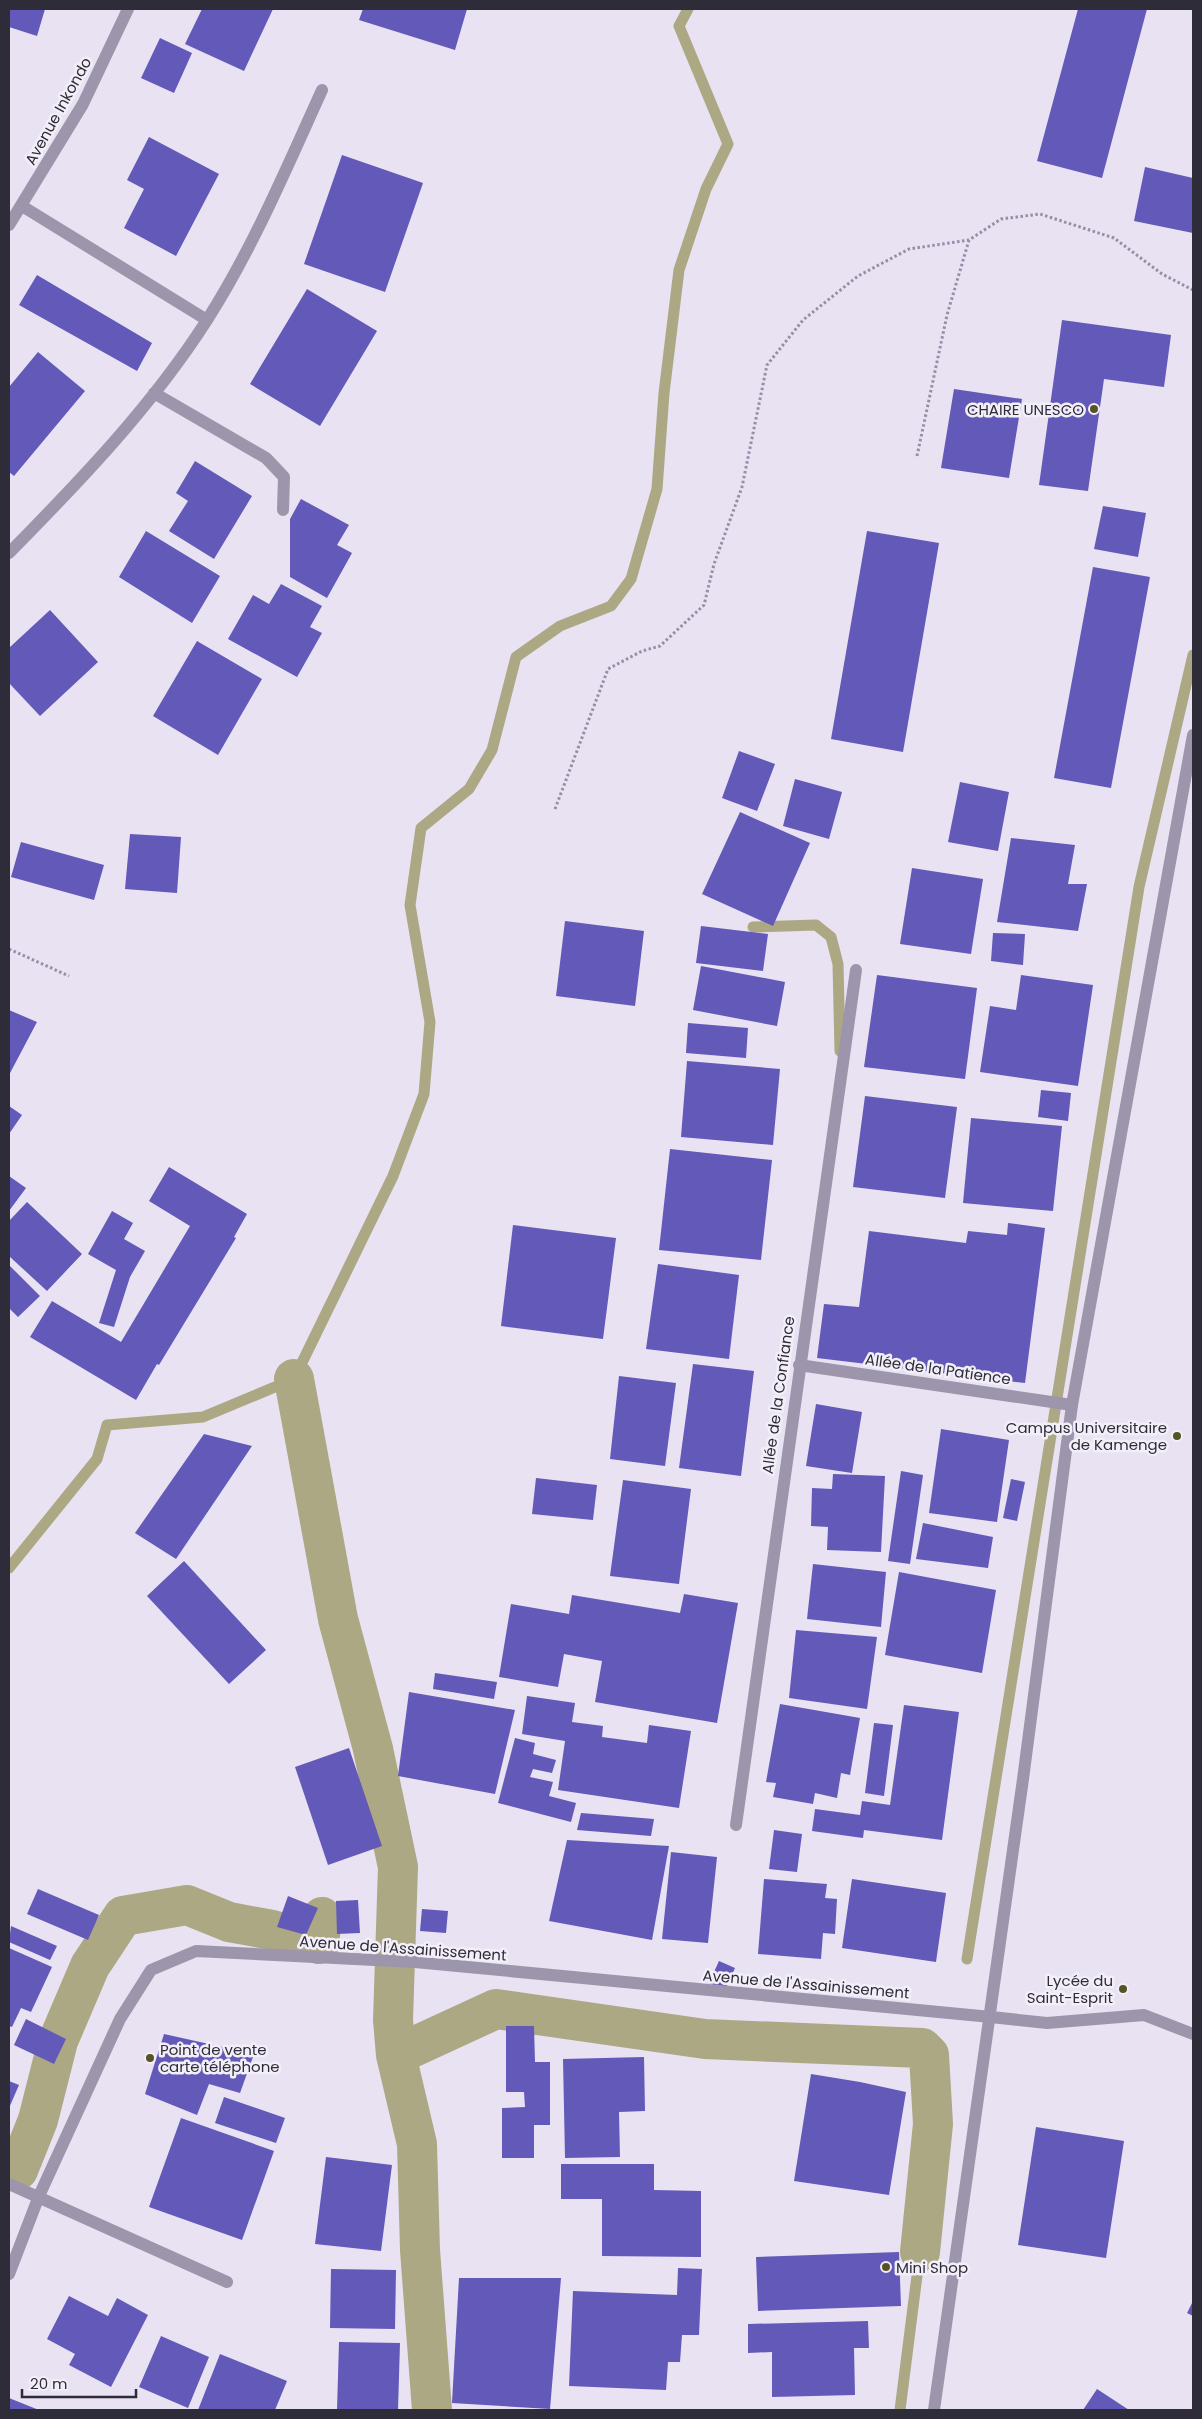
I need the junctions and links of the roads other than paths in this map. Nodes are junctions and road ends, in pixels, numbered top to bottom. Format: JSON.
{"nodes":[{"id":1,"x":128,"y":9,"type":"edge"},
{"id":2,"x":322,"y":90,"type":"dead end"},
{"id":3,"x":22,"y":206,"type":"junction"},
{"id":4,"x":9,"y":225,"type":"edge"},
{"id":5,"x":207,"y":320,"type":"junction"},
{"id":6,"x":154,"y":393,"type":"junction"},
{"id":7,"x":283,"y":510,"type":"dead end"},
{"id":8,"x":9,"y":553,"type":"edge"},
{"id":9,"x":1193,"y":735,"type":"edge"},
{"id":10,"x":856,"y":970,"type":"dead end"},
{"id":11,"x":799,"y":1365,"type":"junction"},
{"id":12,"x":1072,"y":1404,"type":"junction"},
{"id":13,"x":736,"y":1825,"type":"dead end"},
{"id":14,"x":991,"y":2017,"type":"junction"},
{"id":15,"x":1193,"y":2034,"type":"edge"},
{"id":16,"x":9,"y":2184,"type":"edge"},
{"id":17,"x":39,"y":2196,"type":"junction"},
{"id":18,"x":9,"y":2274,"type":"edge"},
{"id":19,"x":227,"y":2282,"type":"dead end"},
{"id":20,"x":934,"y":2410,"type":"edge"}],
"edges":[{"from":1,"to":3,"type":"street","name":"Avenue Inkondo"},
{"from":2,"to":5,"type":"street"},
{"from":3,"to":4,"type":"street","name":"Avenue Inkondo"},
{"from":3,"to":5,"type":"street"},
{"from":5,"to":6,"type":"street"},
{"from":6,"to":7,"type":"street"},
{"from":6,"to":8,"type":"street"},
{"from":9,"to":12,"type":"street"},
{"from":10,"to":11,"type":"street","name":"Allée de la Confiance"},
{"from":11,"to":12,"type":"street","name":"Allée de la Patience"},
{"from":11,"to":13,"type":"street","name":"Allée de la Confiance"},
{"from":12,"to":14,"type":"street"},
{"from":14,"to":15,"type":"street","name":"Avenue de l'Assainissement"},
{"from":14,"to":17,"type":"street","name":"Avenue de l'Assainissement"},
{"from":14,"to":20,"type":"street"},
{"from":16,"to":17,"type":"street"},
{"from":17,"to":18,"type":"street","name":"Avenue de l'Assainissement"},
{"from":17,"to":19,"type":"street"}]}
